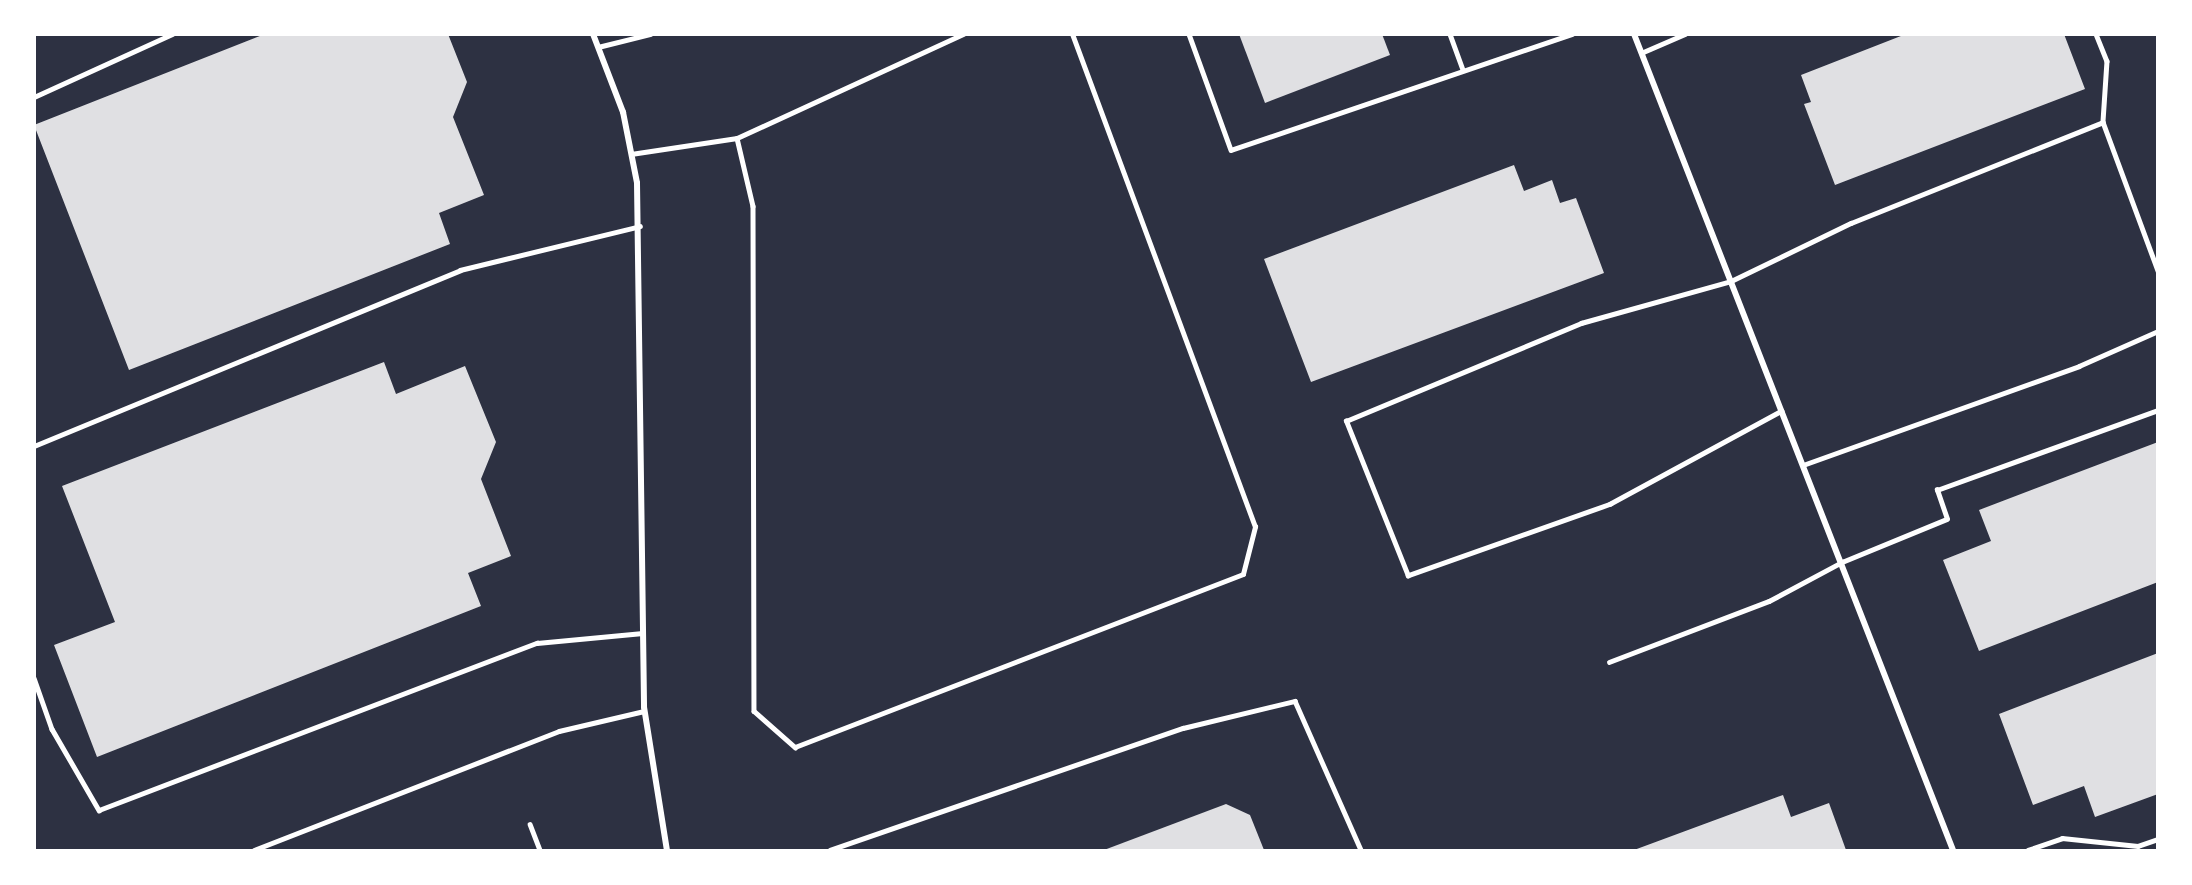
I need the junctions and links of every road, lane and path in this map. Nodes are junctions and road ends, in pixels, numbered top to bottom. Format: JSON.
{"nodes":[{"id":1,"x":172,"y":34,"type":"edge"},
{"id":2,"x":593,"y":34,"type":"edge"},
{"id":3,"x":650,"y":34,"type":"edge"},
{"id":4,"x":963,"y":34,"type":"edge"},
{"id":5,"x":1072,"y":34,"type":"edge"},
{"id":6,"x":1189,"y":34,"type":"edge"},
{"id":7,"x":1450,"y":34,"type":"edge"},
{"id":8,"x":1572,"y":34,"type":"edge"},
{"id":9,"x":1634,"y":34,"type":"edge"},
{"id":10,"x":1685,"y":34,"type":"edge"},
{"id":11,"x":2096,"y":34,"type":"edge"},
{"id":12,"x":598,"y":47,"type":"junction"},
{"id":13,"x":1641,"y":53,"type":"junction"},
{"id":14,"x":1464,"y":70,"type":"junction"},
{"id":15,"x":34,"y":97,"type":"edge"},
{"id":16,"x":2103,"y":122,"type":"junction"},
{"id":17,"x":737,"y":138,"type":"junction"},
{"id":18,"x":631,"y":154,"type":"junction"},
{"id":19,"x":640,"y":226,"type":"junction"},
{"id":20,"x":2157,"y":271,"type":"edge"},
{"id":21,"x":1731,"y":281,"type":"junction"},
{"id":22,"x":2157,"y":331,"type":"edge"},
{"id":23,"x":2157,"y":410,"type":"edge"},
{"id":24,"x":1782,"y":411,"type":"junction"},
{"id":25,"x":34,"y":446,"type":"edge"},
{"id":26,"x":1803,"y":465,"type":"junction"},
{"id":27,"x":1842,"y":562,"type":"junction"},
{"id":28,"x":643,"y":633,"type":"junction"},
{"id":29,"x":1609,"y":662,"type":"dead end"},
{"id":30,"x":34,"y":678,"type":"edge"},
{"id":31,"x":644,"y":711,"type":"junction"},
{"id":32,"x":530,"y":824,"type":"dead end"},
{"id":33,"x":2157,"y":839,"type":"edge"},
{"id":34,"x":254,"y":850,"type":"edge"},
{"id":35,"x":540,"y":850,"type":"edge"},
{"id":36,"x":667,"y":850,"type":"edge"},
{"id":37,"x":830,"y":850,"type":"edge"},
{"id":38,"x":1361,"y":850,"type":"edge"},
{"id":39,"x":1953,"y":850,"type":"edge"},
{"id":40,"x":2028,"y":850,"type":"edge"}],
"edges":[{"from":1,"to":15,"type":"lane"},
{"from":2,"to":12,"type":"street"},
{"from":3,"to":12,"type":"lane"},
{"from":4,"to":17,"type":"lane"},
{"from":5,"to":17,"type":"lane"},
{"from":6,"to":14,"type":"lane"},
{"from":7,"to":14,"type":"lane"},
{"from":8,"to":14,"type":"lane"},
{"from":9,"to":13,"type":"street"},
{"from":10,"to":13,"type":"lane"},
{"from":11,"to":16,"type":"lane"},
{"from":12,"to":18,"type":"street"},
{"from":13,"to":21,"type":"street"},
{"from":16,"to":20,"type":"lane"},
{"from":16,"to":21,"type":"lane"},
{"from":17,"to":18,"type":"lane"},
{"from":18,"to":19,"type":"street"},
{"from":19,"to":25,"type":"lane"},
{"from":19,"to":28,"type":"street"},
{"from":21,"to":24,"type":"street"},
{"from":21,"to":24,"type":"lane"},
{"from":22,"to":26,"type":"lane"},
{"from":23,"to":27,"type":"lane"},
{"from":24,"to":26,"type":"street"},
{"from":26,"to":27,"type":"street"},
{"from":27,"to":29,"type":"lane"},
{"from":27,"to":39,"type":"street"},
{"from":28,"to":30,"type":"lane"},
{"from":28,"to":31,"type":"street"},
{"from":31,"to":34,"type":"lane"},
{"from":31,"to":36,"type":"street"},
{"from":32,"to":35,"type":"lane"},
{"from":33,"to":40,"type":"lane"},
{"from":37,"to":38,"type":"lane"}]}
